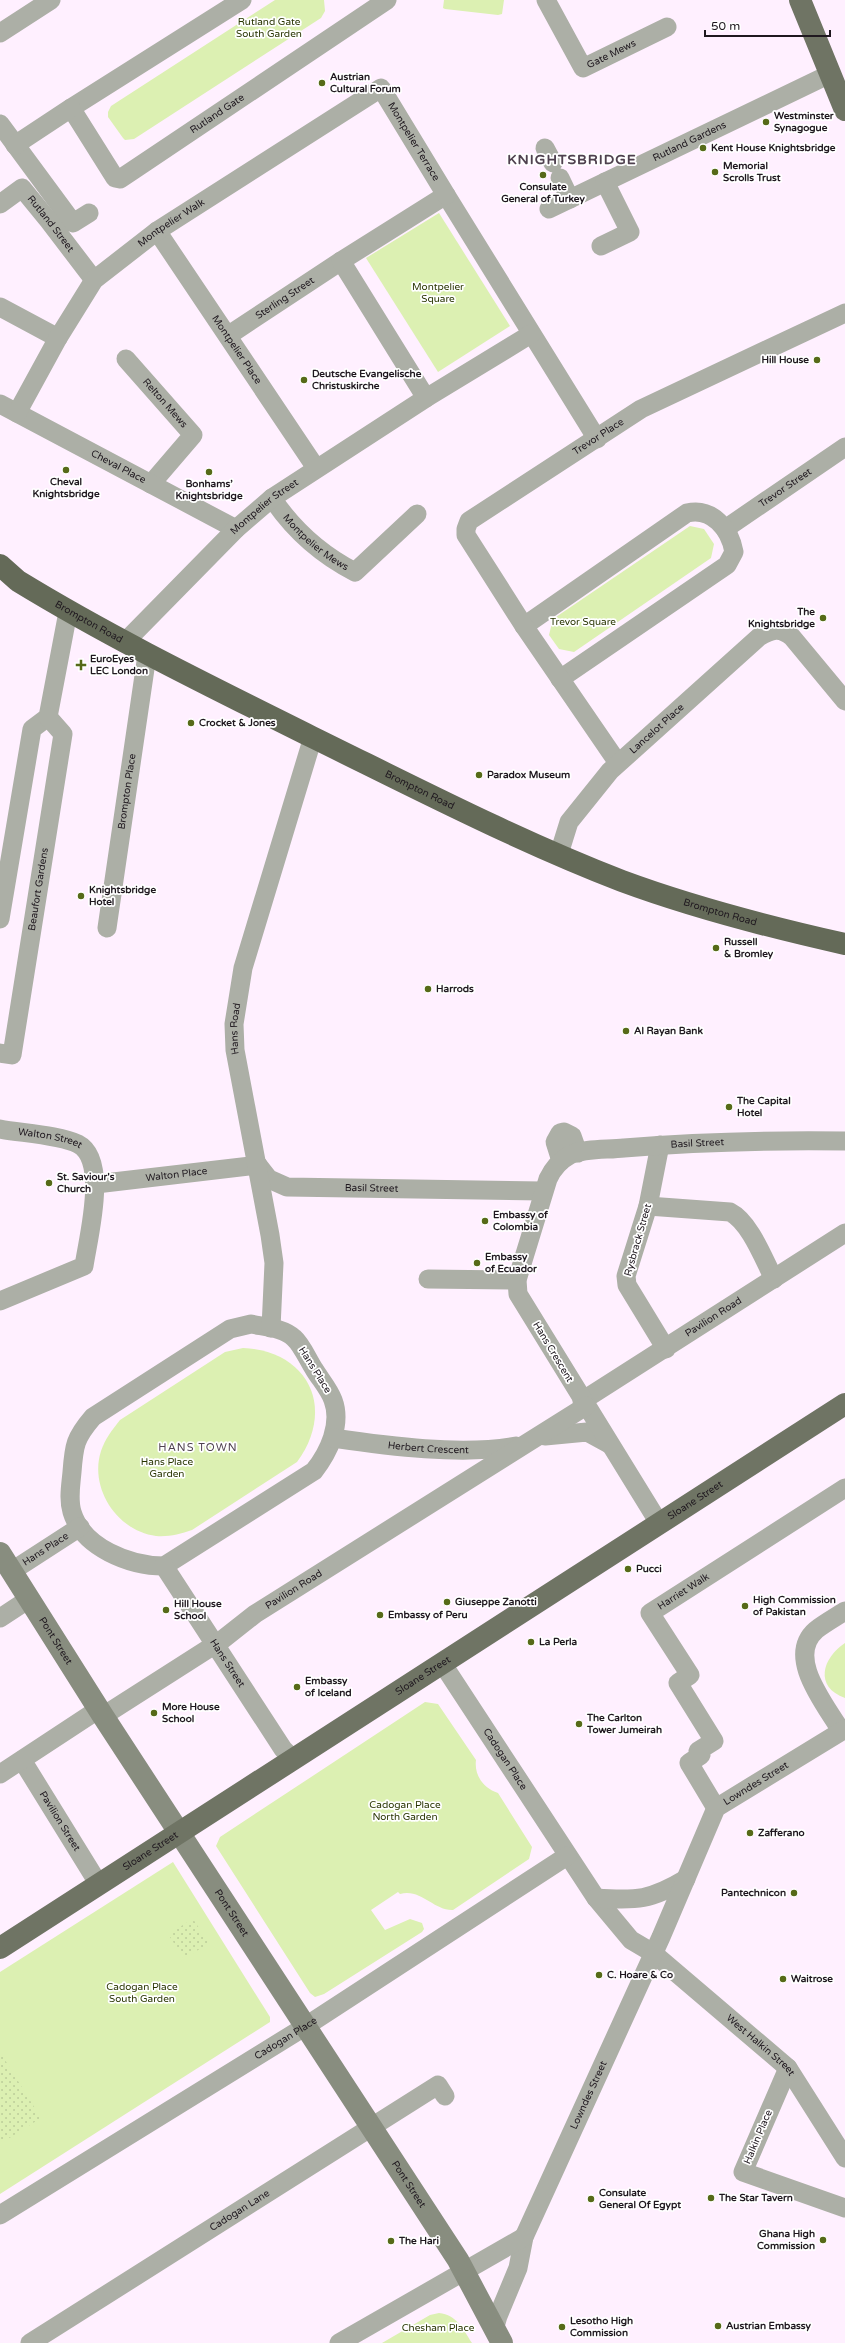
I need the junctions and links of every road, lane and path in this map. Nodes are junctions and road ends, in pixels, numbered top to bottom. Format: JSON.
{"nodes":[{"id":1,"x":50,"y":0,"type":"edge"},
{"id":2,"x":242,"y":0,"type":"edge"},
{"id":3,"x":387,"y":0,"type":"edge"},
{"id":4,"x":546,"y":0,"type":"edge"},
{"id":5,"x":800,"y":0,"type":"edge"},
{"id":6,"x":667,"y":27,"type":"dead end"},
{"id":7,"x":0,"y":33,"type":"edge"},
{"id":8,"x":830,"y":74,"type":"junction"},
{"id":9,"x":381,"y":88,"type":"joint"},
{"id":10,"x":72,"y":108,"type":"junction"},
{"id":11,"x":845,"y":110,"type":"edge"},
{"id":12,"x":0,"y":124,"type":"edge"},
{"id":13,"x":15,"y":145,"type":"junction"},
{"id":14,"x":553,"y":163,"type":"dead end"},
{"id":15,"x":605,"y":182,"type":"junction"},
{"id":16,"x":446,"y":195,"type":"junction"},
{"id":17,"x":570,"y":199,"type":"junction"},
{"id":18,"x":0,"y":204,"type":"edge"},
{"id":19,"x":549,"y":209,"type":"dead end"},
{"id":20,"x":89,"y":213,"type":"dead end"},
{"id":21,"x":157,"y":231,"type":"junction"},
{"id":22,"x":601,"y":246,"type":"dead end"},
{"id":23,"x":341,"y":261,"type":"junction"},
{"id":24,"x":94,"y":280,"type":"junction"},
{"id":25,"x":0,"y":307,"type":"edge"},
{"id":26,"x":845,"y":313,"type":"edge"},
{"id":27,"x":531,"y":334,"type":"junction"},
{"id":28,"x":229,"y":335,"type":"junction"},
{"id":29,"x":58,"y":338,"type":"junction"},
{"id":30,"x":126,"y":359,"type":"dead end"},
{"id":31,"x":426,"y":398,"type":"junction"},
{"id":32,"x":0,"y":404,"type":"edge"},
{"id":33,"x":17,"y":413,"type":"junction"},
{"id":34,"x":597,"y":439,"type":"junction"},
{"id":35,"x":845,"y":447,"type":"edge"},
{"id":36,"x":316,"y":468,"type":"junction"},
{"id":37,"x":151,"y":484,"type":"junction"},
{"id":38,"x":272,"y":498,"type":"junction"},
{"id":39,"x":417,"y":514,"type":"dead end"},
{"id":40,"x":725,"y":528,"type":"junction"},
{"id":41,"x":236,"y":529,"type":"junction"},
{"id":42,"x":0,"y":565,"type":"edge"},
{"id":43,"x":9,"y":582,"type":"edge"},
{"id":44,"x":68,"y":612,"type":"junction"},
{"id":45,"x":524,"y":626,"type":"junction"},
{"id":46,"x":124,"y":643,"type":"junction"},
{"id":47,"x":147,"y":655,"type":"junction"},
{"id":48,"x":560,"y":679,"type":"junction"},
{"id":49,"x":845,"y":701,"type":"edge"},
{"id":50,"x":48,"y":717,"type":"junction"},
{"id":51,"x":313,"y":737,"type":"junction"},
{"id":52,"x":618,"y":763,"type":"junction"},
{"id":53,"x":558,"y":854,"type":"junction"},
{"id":54,"x":0,"y":919,"type":"edge"},
{"id":55,"x":107,"y":928,"type":"dead end"},
{"id":56,"x":845,"y":944,"type":"edge"},
{"id":57,"x":0,"y":1053,"type":"edge"},
{"id":58,"x":0,"y":1129,"type":"edge"},
{"id":59,"x":845,"y":1141,"type":"edge"},
{"id":60,"x":660,"y":1145,"type":"junction"},
{"id":61,"x":557,"y":1164,"type":"joint"},
{"id":62,"x":258,"y":1165,"type":"junction"},
{"id":63,"x":96,"y":1184,"type":"junction"},
{"id":64,"x":542,"y":1192,"type":"junction"},
{"id":65,"x":648,"y":1206,"type":"junction"},
{"id":66,"x":845,"y":1233,"type":"edge"},
{"id":67,"x":428,"y":1279,"type":"dead end"},
{"id":68,"x":517,"y":1280,"type":"junction"},
{"id":69,"x":774,"y":1280,"type":"junction"},
{"id":70,"x":0,"y":1301,"type":"edge"},
{"id":71,"x":271,"y":1328,"type":"junction"},
{"id":72,"x":666,"y":1349,"type":"junction"},
{"id":73,"x":584,"y":1404,"type":"junction"},
{"id":74,"x":845,"y":1404,"type":"edge"},
{"id":75,"x":333,"y":1438,"type":"junction"},
{"id":76,"x":530,"y":1441,"type":"junction"},
{"id":77,"x":610,"y":1445,"type":"junction"},
{"id":78,"x":488,"y":1468,"type":"joint"},
{"id":79,"x":845,"y":1488,"type":"edge"},
{"id":80,"x":659,"y":1523,"type":"junction"},
{"id":81,"x":80,"y":1527,"type":"junction"},
{"id":82,"x":6,"y":1562,"type":"edge"},
{"id":83,"x":164,"y":1566,"type":"junction"},
{"id":84,"x":30,"y":1599,"type":"junction"},
{"id":85,"x":845,"y":1611,"type":"edge"},
{"id":86,"x":0,"y":1618,"type":"edge"},
{"id":87,"x":216,"y":1644,"type":"junction"},
{"id":88,"x":442,"y":1663,"type":"junction"},
{"id":89,"x":101,"y":1712,"type":"junction"},
{"id":90,"x":843,"y":1730,"type":"edge"},
{"id":91,"x":292,"y":1759,"type":"junction"},
{"id":92,"x":22,"y":1760,"type":"junction"},
{"id":93,"x":0,"y":1774,"type":"edge"},
{"id":94,"x":716,"y":1808,"type":"junction"},
{"id":95,"x":179,"y":1832,"type":"junction"},
{"id":96,"x":567,"y":1856,"type":"junction"},
{"id":97,"x":686,"y":1879,"type":"junction"},
{"id":98,"x":98,"y":1883,"type":"junction"},
{"id":99,"x":593,"y":1894,"type":"junction"},
{"id":100,"x":0,"y":1948,"type":"edge"},
{"id":101,"x":653,"y":1953,"type":"junction"},
{"id":102,"x":306,"y":2026,"type":"junction"},
{"id":103,"x":788,"y":2068,"type":"junction"},
{"id":104,"x":446,"y":2096,"type":"dead end"},
{"id":105,"x":372,"y":2126,"type":"junction"},
{"id":106,"x":845,"y":2158,"type":"edge"},
{"id":107,"x":845,"y":2208,"type":"edge"},
{"id":108,"x":0,"y":2215,"type":"edge"},
{"id":109,"x":524,"y":2237,"type":"junction"},
{"id":110,"x":464,"y":2272,"type":"junction"},
{"id":111,"x":498,"y":2337,"type":"edge"},
{"id":112,"x":30,"y":2343,"type":"edge"},
{"id":113,"x":339,"y":2343,"type":"edge"}],
"edges":[{"from":1,"to":7,"type":"street"},
{"from":2,"to":10,"type":"street"},
{"from":3,"to":10,"type":"street","name":"Rutland Gate"},
{"from":4,"to":6,"type":"street","name":"Gate Mews"},
{"from":5,"to":8,"type":"main road"},
{"from":8,"to":11,"type":"main road"},
{"from":8,"to":15,"type":"street","name":"Rutland Gardens"},
{"from":9,"to":16,"type":"street","name":"Montpelier Terrace"},
{"from":9,"to":21,"type":"street","name":"Montpelier Walk"},
{"from":10,"to":13,"type":"street"},
{"from":12,"to":13,"type":"street"},
{"from":13,"to":20,"type":"street"},
{"from":14,"to":17,"type":"street"},
{"from":15,"to":17,"type":"street","name":"Rutland Gardens"},
{"from":15,"to":22,"type":"street"},
{"from":16,"to":23,"type":"street"},
{"from":16,"to":27,"type":"street"},
{"from":17,"to":19,"type":"street","name":"Rutland Gardens"},
{"from":18,"to":24,"type":"street","name":"Rutland Street"},
{"from":21,"to":24,"type":"street","name":"Montpelier Walk"},
{"from":21,"to":28,"type":"street","name":"Montpelier Place"},
{"from":23,"to":28,"type":"street","name":"Sterling Street"},
{"from":23,"to":31,"type":"street"},
{"from":24,"to":29,"type":"street","name":"Montpelier Walk"},
{"from":25,"to":29,"type":"street"},
{"from":26,"to":34,"type":"street","name":"Trevor Place"},
{"from":27,"to":31,"type":"street"},
{"from":27,"to":34,"type":"street"},
{"from":28,"to":36,"type":"street","name":"Montpelier Place"},
{"from":29,"to":33,"type":"street","name":"Montpelier Walk"},
{"from":30,"to":37,"type":"street","name":"Relton Mews"},
{"from":31,"to":36,"type":"street","name":"Montpelier Street"},
{"from":32,"to":33,"type":"street","name":"Cheval Place"},
{"from":33,"to":37,"type":"street","name":"Cheval Place"},
{"from":34,"to":45,"type":"street","name":"Trevor Place"},
{"from":35,"to":40,"type":"street","name":"Trevor Street"},
{"from":36,"to":38,"type":"street","name":"Montpelier Street"},
{"from":37,"to":41,"type":"street","name":"Cheval Place"},
{"from":38,"to":39,"type":"street","name":"Montpelier Mews"},
{"from":38,"to":41,"type":"street","name":"Montpelier Street"},
{"from":40,"to":45,"type":"street"},
{"from":40,"to":48,"type":"street"},
{"from":41,"to":46,"type":"street","name":"Montpelier Street"},
{"from":42,"to":43,"type":"highway","name":"Brompton Road"},
{"from":43,"to":44,"type":"highway","name":"Brompton Road"},
{"from":44,"to":46,"type":"highway","name":"Brompton Road"},
{"from":44,"to":50,"type":"street"},
{"from":45,"to":48,"type":"street"},
{"from":46,"to":47,"type":"highway","name":"Brompton Road"},
{"from":47,"to":51,"type":"highway","name":"Brompton Road"},
{"from":47,"to":55,"type":"street","name":"Brompton Place"},
{"from":48,"to":52,"type":"street"},
{"from":49,"to":52,"type":"street","name":"Lancelot Place"},
{"from":50,"to":54,"type":"street"},
{"from":50,"to":57,"type":"street","name":"Beaufort Gardens"},
{"from":51,"to":53,"type":"highway","name":"Brompton Road"},
{"from":51,"to":62,"type":"street","name":"Hans Road"},
{"from":52,"to":53,"type":"street","name":"Lancelot Place"},
{"from":53,"to":56,"type":"highway","name":"Brompton Road"},
{"from":58,"to":63,"type":"street","name":"Walton Street"},
{"from":59,"to":60,"type":"street","name":"Basil Street"},
{"from":60,"to":61,"type":"street","name":"Basil Street"},
{"from":60,"to":65,"type":"street","name":"Rysbrack Street"},
{"from":61,"to":64,"type":"street","name":"Hans Crescent"},
{"from":62,"to":63,"type":"street","name":"Walton Place"},
{"from":62,"to":64,"type":"street","name":"Basil Street"},
{"from":62,"to":71,"type":"street","name":"Hans Road"},
{"from":63,"to":70,"type":"street"},
{"from":64,"to":68,"type":"street","name":"Hans Crescent"},
{"from":65,"to":69,"type":"street"},
{"from":65,"to":72,"type":"street","name":"Rysbrack Street"},
{"from":66,"to":69,"type":"street","name":"Pavilion Road"},
{"from":67,"to":68,"type":"street"},
{"from":68,"to":73,"type":"street","name":"Hans Crescent"},
{"from":69,"to":72,"type":"street","name":"Pavilion Road"},
{"from":71,"to":75,"type":"street","name":"Hans Place"},
{"from":71,"to":81,"type":"street","name":"Hans Place"},
{"from":72,"to":73,"type":"street","name":"Pavilion Road"},
{"from":73,"to":76,"type":"street","name":"Herbert Crescent"},
{"from":73,"to":77,"type":"street","name":"Hans Crescent"},
{"from":74,"to":80,"type":"main road","name":"Sloane Street"},
{"from":75,"to":76,"type":"street","name":"Herbert Crescent"},
{"from":75,"to":83,"type":"street","name":"Hans Place"},
{"from":76,"to":77,"type":"street","name":"Herbert Crescent"},
{"from":76,"to":78,"type":"street","name":"Herbert Crescent"},
{"from":77,"to":80,"type":"street","name":"Hans Crescent"},
{"from":78,"to":87,"type":"street","name":"Pavilion Road"},
{"from":79,"to":94,"type":"street","name":"Harriet Walk"},
{"from":80,"to":88,"type":"main road","name":"Sloane Street"},
{"from":81,"to":82,"type":"street","name":"Hans Place"},
{"from":81,"to":83,"type":"street","name":"Hans Place"},
{"from":82,"to":84,"type":"main road","name":"Pont Street"},
{"from":83,"to":87,"type":"street","name":"Hans Street"},
{"from":84,"to":86,"type":"street"},
{"from":84,"to":89,"type":"main road","name":"Pont Street"},
{"from":85,"to":90,"type":"street"},
{"from":87,"to":89,"type":"street","name":"Pavilion Road"},
{"from":87,"to":91,"type":"street","name":"Hans Street"},
{"from":88,"to":91,"type":"main road","name":"Sloane Street"},
{"from":88,"to":96,"type":"street","name":"Cadogan Place"},
{"from":89,"to":92,"type":"street","name":"Pavilion Road"},
{"from":89,"to":95,"type":"main road","name":"Pont Street"},
{"from":90,"to":94,"type":"street","name":"Lowndes Street"},
{"from":91,"to":95,"type":"main road","name":"Sloane Street"},
{"from":92,"to":93,"type":"street","name":"Pavilion Road"},
{"from":92,"to":98,"type":"street","name":"Pavilion Street"},
{"from":94,"to":97,"type":"street","name":"Lowndes Street"},
{"from":95,"to":98,"type":"main road","name":"Sloane Street"},
{"from":95,"to":102,"type":"main road","name":"Pont Street"},
{"from":96,"to":99,"type":"street","name":"Cadogan Place"},
{"from":96,"to":102,"type":"street","name":"Cadogan Place"},
{"from":97,"to":99,"type":"street"},
{"from":97,"to":101,"type":"street","name":"Lowndes Street"},
{"from":98,"to":100,"type":"main road","name":"Sloane Street"},
{"from":99,"to":101,"type":"street"},
{"from":101,"to":103,"type":"street","name":"West Halkin Street"},
{"from":101,"to":109,"type":"street","name":"Lowndes Street"},
{"from":102,"to":105,"type":"main road","name":"Pont Street"},
{"from":102,"to":108,"type":"street","name":"Cadogan Place"},
{"from":103,"to":106,"type":"street","name":"West Halkin Street"},
{"from":103,"to":107,"type":"street","name":"Halkin Place"},
{"from":104,"to":105,"type":"street","name":"Cadogan Lane"},
{"from":105,"to":110,"type":"main road","name":"Pont Street"},
{"from":105,"to":112,"type":"street","name":"Cadogan Lane"},
{"from":109,"to":110,"type":"street"},
{"from":109,"to":111,"type":"street"},
{"from":110,"to":111,"type":"main road"},
{"from":110,"to":113,"type":"street"}]}
